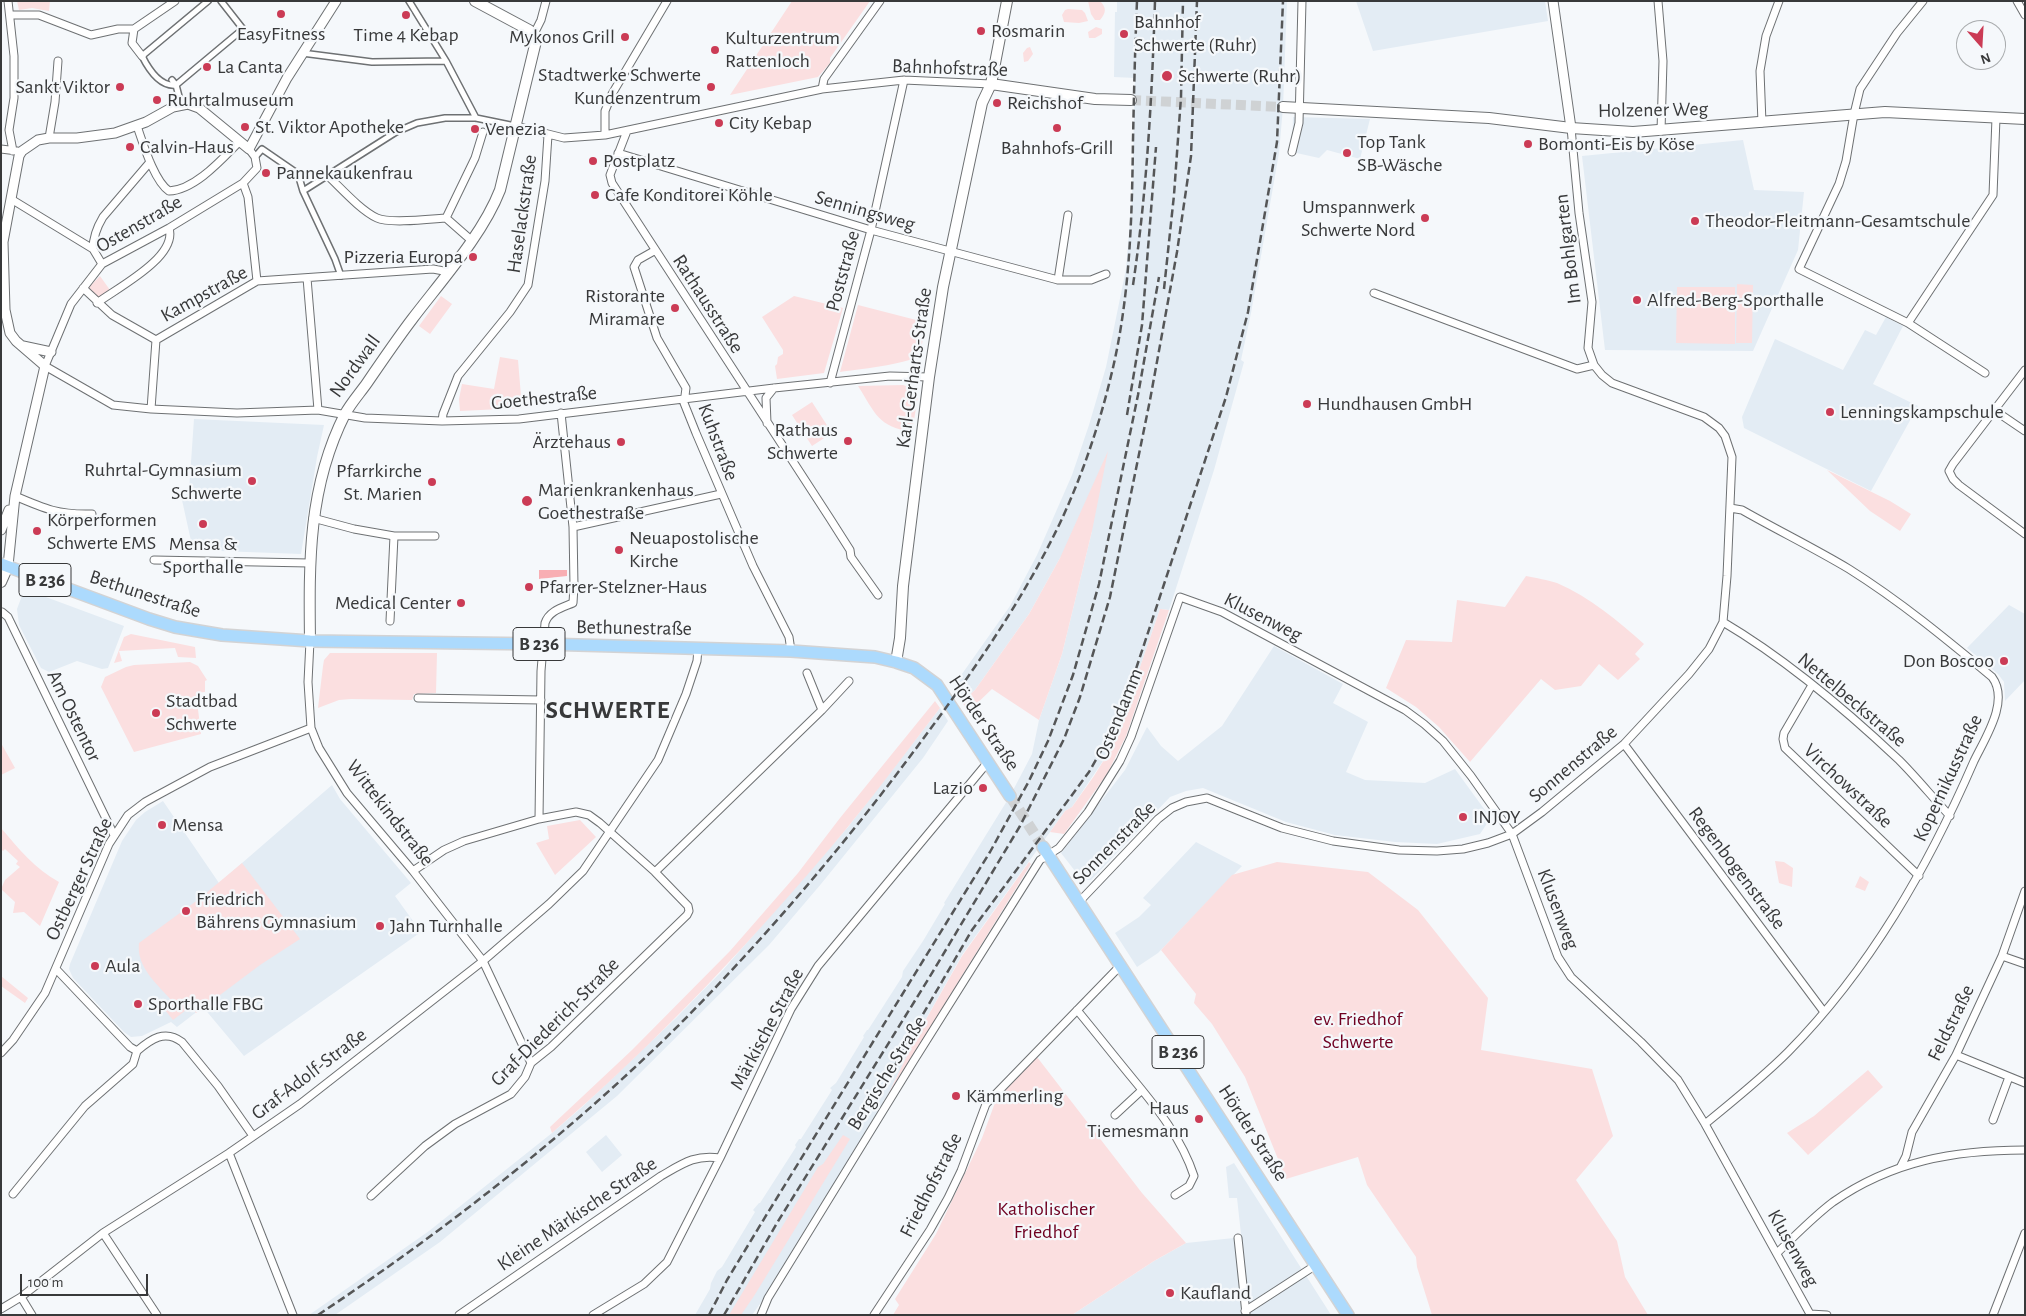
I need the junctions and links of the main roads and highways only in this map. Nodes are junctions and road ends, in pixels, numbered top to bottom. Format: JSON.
{"nodes":[{"id":1,"x":475,"y":1,"type":"edge"},
{"id":2,"x":1007,"y":1,"type":"edge"},
{"id":3,"x":991,"y":84,"type":"junction"},
{"id":4,"x":1131,"y":100,"type":"tunnel mouth"},
{"id":5,"x":1283,"y":107,"type":"tunnel mouth"},
{"id":6,"x":2025,"y":119,"type":"edge"},
{"id":7,"x":346,"y":414,"type":"joint"},
{"id":8,"x":5,"y":565,"type":"edge"},
{"id":9,"x":1,"y":582,"type":"edge"},
{"id":10,"x":310,"y":641,"type":"junction"},
{"id":11,"x":896,"y":662,"type":"junction"},
{"id":12,"x":1010,"y":796,"type":"tunnel mouth"},
{"id":13,"x":1046,"y":851,"type":"tunnel mouth"},
{"id":14,"x":1348,"y":1315,"type":"edge"}],
"edges":[{"from":1,"to":7,"type":"main road","name":"Nordwall"},
{"from":2,"to":3,"type":"main road","name":"Karl-Gerharts-Straße"},
{"from":3,"to":4,"type":"main road","name":"Bahnhofstraße"},
{"from":3,"to":11,"type":"main road","name":"Karl-Gerharts-Straße"},
{"from":5,"to":6,"type":"main road","name":"Holzener Weg"},
{"from":7,"to":10,"type":"main road","name":"Wittekindstraße"},
{"from":8,"to":9,"type":"main road"},
{"from":8,"to":10,"type":"main road","name":"Bethunestraße","number":"B 236"},
{"from":10,"to":11,"type":"main road","name":"Bethunestraße","number":"B 236"},
{"from":11,"to":12,"type":"main road","name":"Hörder Straße","number":"B 236"},
{"from":13,"to":14,"type":"main road","name":"Hörder Straße","number":"B 236"}]}
